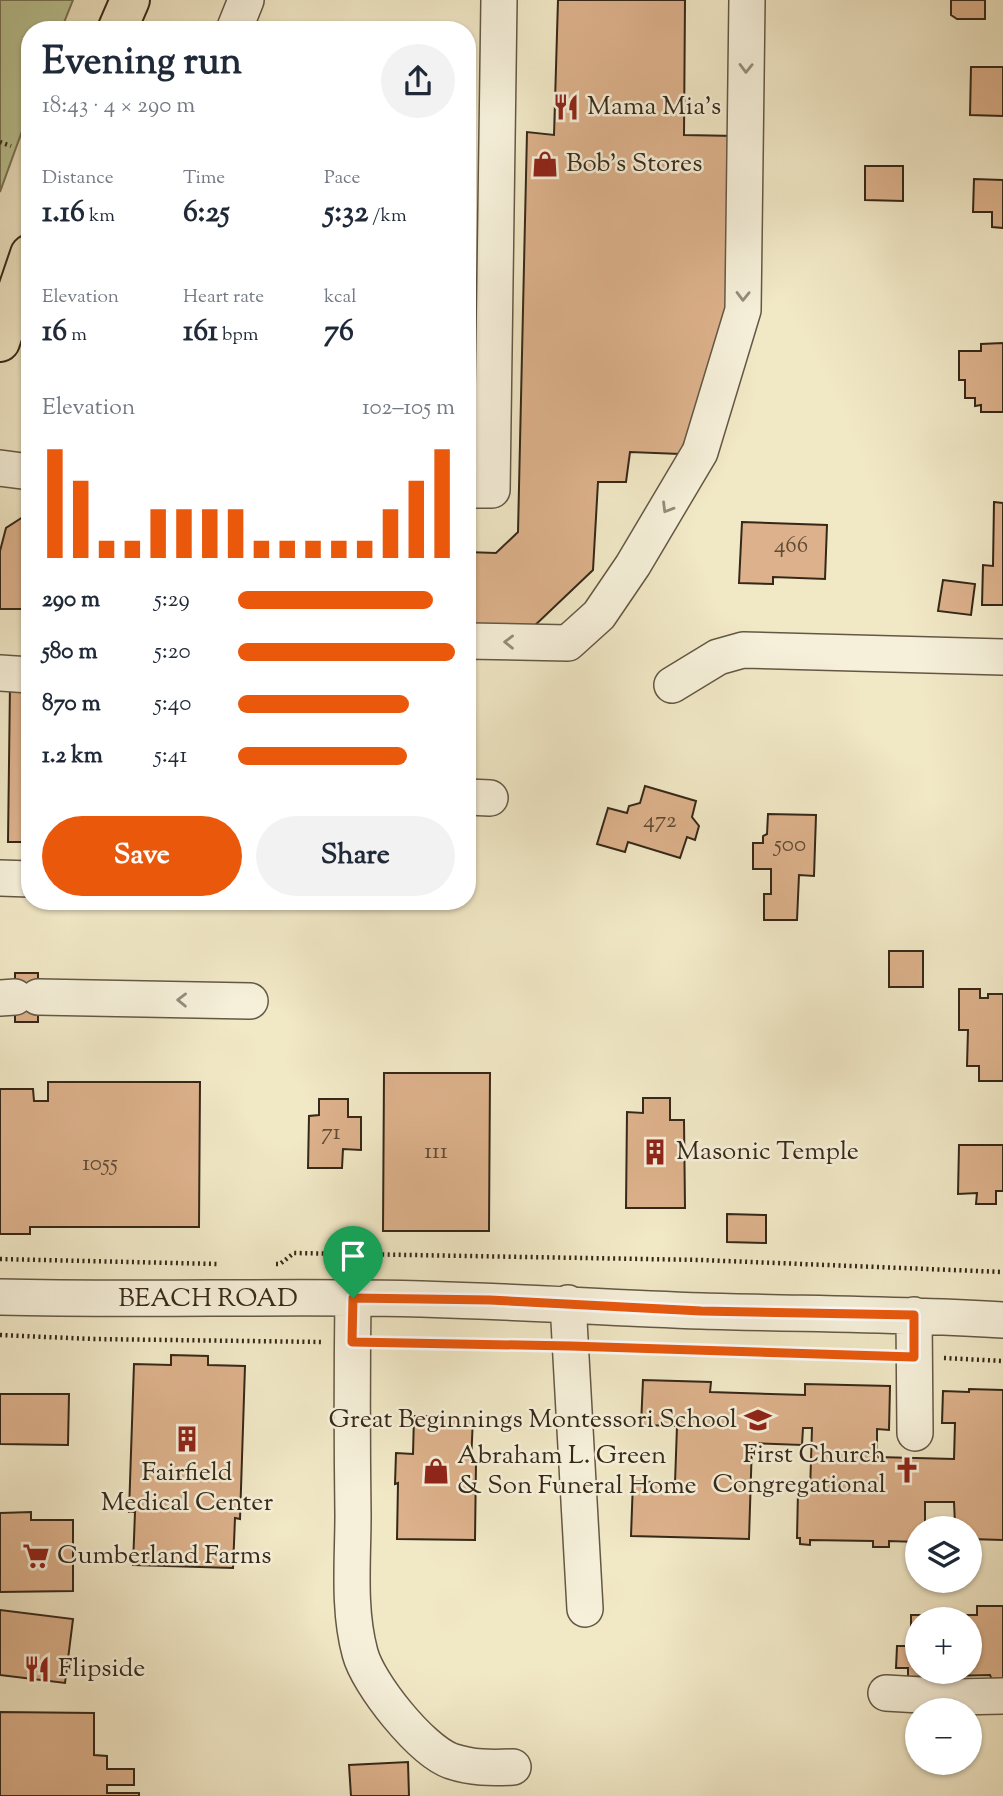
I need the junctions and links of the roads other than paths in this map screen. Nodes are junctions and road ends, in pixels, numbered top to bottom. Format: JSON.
{"nodes":[{"id":1,"x":130,"y":0,"type":"edge"},
{"id":2,"x":246,"y":0,"type":"edge"},
{"id":3,"x":499,"y":0,"type":"edge"},
{"id":4,"x":747,"y":0,"type":"edge"},
{"id":5,"x":121,"y":21,"type":"edge"},
{"id":6,"x":238,"y":21,"type":"edge"},
{"id":7,"x":481,"y":238,"type":"edge"},
{"id":8,"x":21,"y":280,"type":"edge"},
{"id":9,"x":0,"y":342,"type":"edge"},
{"id":10,"x":0,"y":468,"type":"edge"},
{"id":11,"x":21,"y":471,"type":"edge"},
{"id":12,"x":476,"y":490,"type":"edge"},
{"id":13,"x":476,"y":641,"type":"edge"},
{"id":14,"x":1003,"y":657,"type":"edge"},
{"id":15,"x":0,"y":673,"type":"edge"},
{"id":16,"x":21,"y":674,"type":"edge"},
{"id":17,"x":672,"y":685,"type":"dead end"},
{"id":18,"x":0,"y":878,"type":"edge"},
{"id":19,"x":21,"y":879,"type":"edge"},
{"id":20,"x":18,"y":997,"type":"edge"},
{"id":21,"x":250,"y":1001,"type":"dead end"},
{"id":22,"x":0,"y":1297,"type":"edge"},
{"id":23,"x":353,"y":1298,"type":"junction"},
{"id":24,"x":568,"y":1303,"type":"junction"},
{"id":25,"x":914,"y":1315,"type":"junction"},
{"id":26,"x":1003,"y":1320,"type":"edge"},
{"id":27,"x":915,"y":1433,"type":"dead end"},
{"id":28,"x":585,"y":1609,"type":"dead end"},
{"id":29,"x":886,"y":1693,"type":"dead end"},
{"id":30,"x":1003,"y":1696,"type":"edge"},
{"id":31,"x":513,"y":1767,"type":"dead end"}],
"edges":[{"from":1,"to":5,"type":"main road"},
{"from":2,"to":6,"type":"street"},
{"from":3,"to":7,"type":"street"},
{"from":4,"to":13,"type":"street","one_way":true},
{"from":7,"to":12,"type":"street"},
{"from":8,"to":9,"type":"main road"},
{"from":10,"to":11,"type":"street"},
{"from":14,"to":17,"type":"street"},
{"from":15,"to":16,"type":"street"},
{"from":18,"to":19,"type":"street"},
{"from":21,"to":20,"type":"street","one_way":true},
{"from":22,"to":23,"type":"street","name":"BEACH ROAD"},
{"from":23,"to":24,"type":"street","name":"BEACH ROAD"},
{"from":23,"to":31,"type":"street"},
{"from":24,"to":25,"type":"street","name":"BEACH ROAD"},
{"from":24,"to":28,"type":"street"},
{"from":25,"to":26,"type":"street","name":"BEACH ROAD"},
{"from":25,"to":27,"type":"street"},
{"from":29,"to":30,"type":"street"}]}
